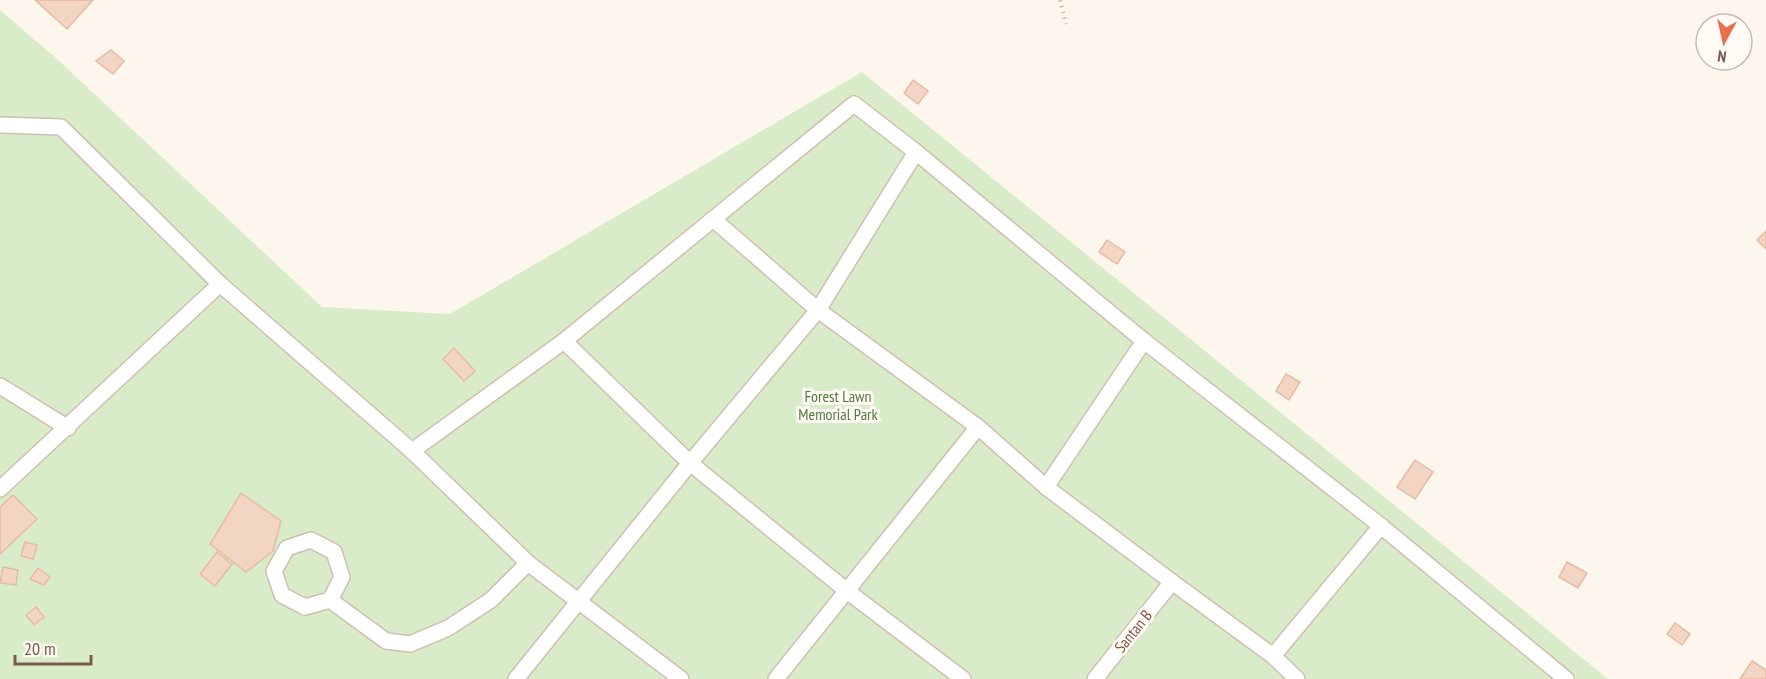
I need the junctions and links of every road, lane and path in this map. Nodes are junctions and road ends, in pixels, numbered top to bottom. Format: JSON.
{"nodes":[{"id":1,"x":1060,"y":0,"type":"edge"},
{"id":2,"x":1066,"y":24,"type":"dead end"},
{"id":3,"x":0,"y":126,"type":"edge"},
{"id":4,"x":916,"y":153,"type":"junction"},
{"id":5,"x":713,"y":219,"type":"junction"},
{"id":6,"x":220,"y":284,"type":"junction"},
{"id":7,"x":818,"y":310,"type":"junction"},
{"id":8,"x":564,"y":341,"type":"junction"},
{"id":9,"x":1144,"y":341,"type":"junction"},
{"id":10,"x":0,"y":386,"type":"edge"},
{"id":11,"x":978,"y":427,"type":"junction"},
{"id":12,"x":68,"y":428,"type":"junction"},
{"id":13,"x":412,"y":451,"type":"junction"},
{"id":14,"x":690,"y":463,"type":"junction"},
{"id":15,"x":1046,"y":487,"type":"junction"},
{"id":16,"x":0,"y":489,"type":"edge"},
{"id":17,"x":1380,"y":526,"type":"junction"},
{"id":18,"x":528,"y":563,"type":"junction"},
{"id":19,"x":1172,"y":582,"type":"junction"},
{"id":20,"x":846,"y":591,"type":"junction"},
{"id":21,"x":330,"y":600,"type":"junction"},
{"id":22,"x":580,"y":601,"type":"junction"},
{"id":23,"x":1273,"y":656,"type":"junction"},
{"id":24,"x":516,"y":679,"type":"edge"},
{"id":25,"x":681,"y":679,"type":"edge"},
{"id":26,"x":776,"y":679,"type":"edge"},
{"id":27,"x":963,"y":679,"type":"edge"},
{"id":28,"x":1095,"y":679,"type":"edge"},
{"id":29,"x":1297,"y":679,"type":"edge"},
{"id":30,"x":1566,"y":679,"type":"edge"}],
"edges":[{"from":1,"to":2,"type":"path"},
{"from":3,"to":6,"type":"lane"},
{"from":4,"to":5,"type":"lane"},
{"from":4,"to":7,"type":"lane"},
{"from":4,"to":9,"type":"lane"},
{"from":5,"to":7,"type":"lane"},
{"from":5,"to":8,"type":"lane"},
{"from":6,"to":12,"type":"lane"},
{"from":6,"to":13,"type":"lane"},
{"from":7,"to":11,"type":"lane"},
{"from":7,"to":14,"type":"lane"},
{"from":8,"to":13,"type":"lane"},
{"from":8,"to":14,"type":"lane"},
{"from":9,"to":15,"type":"lane"},
{"from":9,"to":17,"type":"lane"},
{"from":10,"to":12,"type":"lane"},
{"from":11,"to":15,"type":"lane"},
{"from":11,"to":20,"type":"lane"},
{"from":12,"to":16,"type":"lane"},
{"from":13,"to":18,"type":"lane"},
{"from":14,"to":20,"type":"lane"},
{"from":14,"to":22,"type":"lane"},
{"from":15,"to":19,"type":"lane"},
{"from":17,"to":23,"type":"lane"},
{"from":17,"to":30,"type":"lane"},
{"from":18,"to":21,"type":"lane"},
{"from":18,"to":22,"type":"lane"},
{"from":19,"to":23,"type":"lane"},
{"from":19,"to":28,"type":"lane","name":"Santan B"},
{"from":20,"to":26,"type":"lane"},
{"from":20,"to":27,"type":"lane"},
{"from":21,"to":21,"type":"lane"},
{"from":22,"to":24,"type":"lane"},
{"from":22,"to":25,"type":"lane"},
{"from":23,"to":29,"type":"lane"}]}
